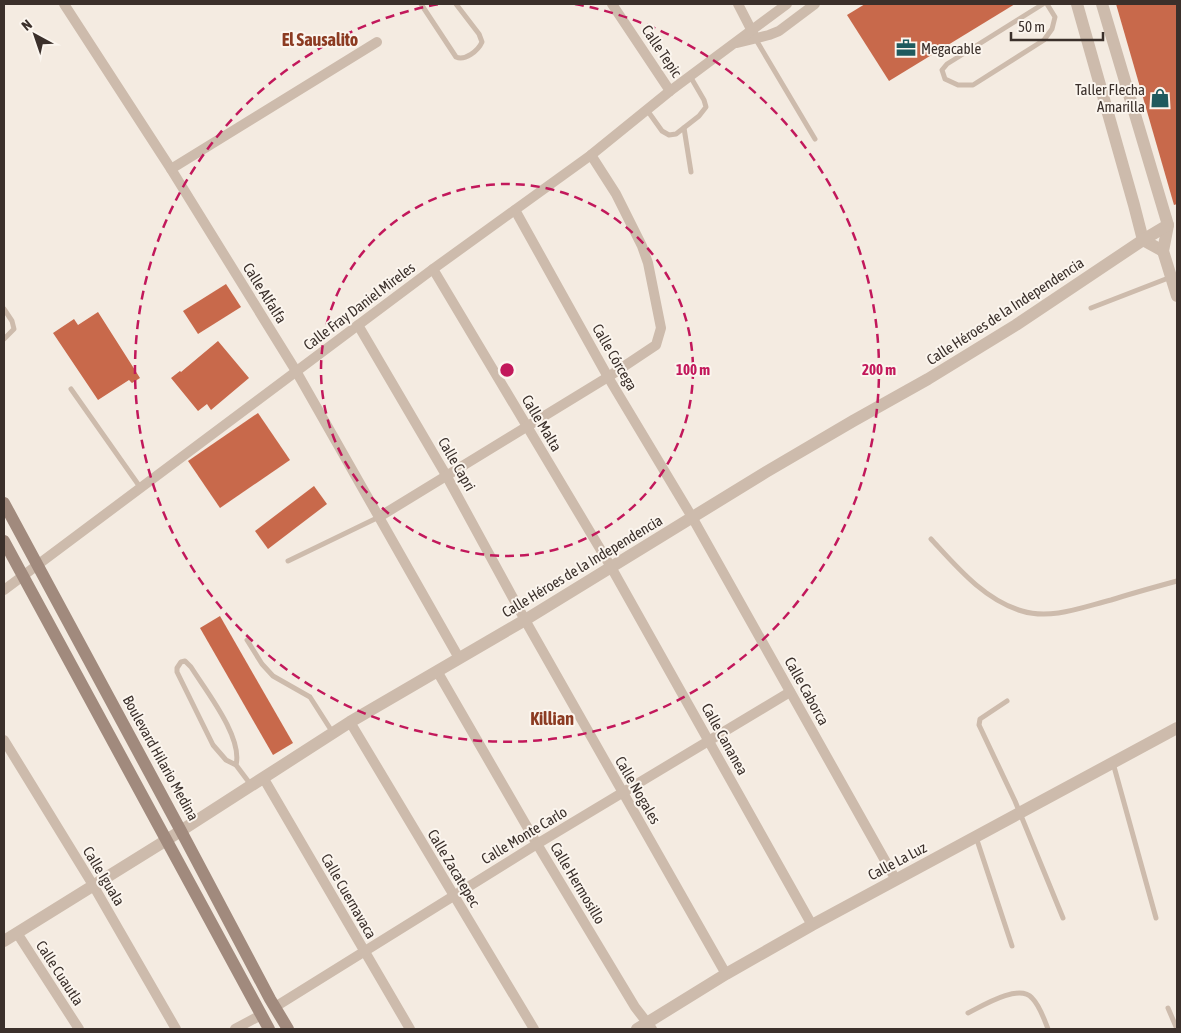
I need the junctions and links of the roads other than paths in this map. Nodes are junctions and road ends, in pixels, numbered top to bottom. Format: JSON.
{"nodes":[{"id":1,"x":64,"y":4,"type":"edge"},
{"id":2,"x":420,"y":4,"type":"edge"},
{"id":3,"x":456,"y":4,"type":"edge"},
{"id":4,"x":612,"y":4,"type":"edge"},
{"id":5,"x":738,"y":4,"type":"edge"},
{"id":6,"x":788,"y":4,"type":"edge"},
{"id":7,"x":815,"y":4,"type":"edge"},
{"id":8,"x":1043,"y":4,"type":"edge"},
{"id":9,"x":1047,"y":4,"type":"edge"},
{"id":10,"x":1077,"y":4,"type":"edge"},
{"id":11,"x":1102,"y":4,"type":"edge"},
{"id":12,"x":753,"y":34,"type":"junction"},
{"id":13,"x":377,"y":42,"type":"dead end"},
{"id":14,"x":690,"y":75,"type":"junction"},
{"id":15,"x":670,"y":91,"type":"junction"},
{"id":16,"x":647,"y":110,"type":"junction"},
{"id":17,"x":684,"y":128,"type":"junction"},
{"id":18,"x":815,"y":139,"type":"dead end"},
{"id":19,"x":591,"y":155,"type":"junction"},
{"id":20,"x":171,"y":169,"type":"junction"},
{"id":21,"x":692,"y":172,"type":"dead end"},
{"id":22,"x":515,"y":210,"type":"junction"},
{"id":23,"x":1173,"y":223,"type":"edge"},
{"id":24,"x":1143,"y":240,"type":"junction"},
{"id":25,"x":1163,"y":251,"type":"junction"},
{"id":26,"x":433,"y":269,"type":"junction"},
{"id":27,"x":1171,"y":277,"type":"junction"},
{"id":28,"x":1177,"y":296,"type":"edge"},
{"id":29,"x":1091,"y":308,"type":"dead end"},
{"id":30,"x":4,"y":309,"type":"edge"},
{"id":31,"x":358,"y":325,"type":"junction"},
{"id":32,"x":4,"y":339,"type":"edge"},
{"id":33,"x":296,"y":372,"type":"junction"},
{"id":34,"x":608,"y":377,"type":"junction"},
{"id":35,"x":71,"y":389,"type":"dead end"},
{"id":36,"x":527,"y":427,"type":"junction"},
{"id":37,"x":446,"y":475,"type":"junction"},
{"id":38,"x":140,"y":487,"type":"junction"},
{"id":39,"x":4,"y":503,"type":"edge"},
{"id":40,"x":379,"y":517,"type":"junction"},
{"id":41,"x":692,"y":517,"type":"junction"},
{"id":42,"x":931,"y":538,"type":"dead end"},
{"id":43,"x":4,"y":541,"type":"edge"},
{"id":44,"x":288,"y":561,"type":"dead end"},
{"id":45,"x":37,"y":565,"type":"junction"},
{"id":46,"x":611,"y":567,"type":"junction"},
{"id":47,"x":22,"y":576,"type":"junction"},
{"id":48,"x":1177,"y":581,"type":"edge"},
{"id":49,"x":4,"y":590,"type":"edge"},
{"id":50,"x":525,"y":620,"type":"junction"},
{"id":51,"x":247,"y":640,"type":"dead end"},
{"id":52,"x":459,"y":658,"type":"junction"},
{"id":53,"x":437,"y":671,"type":"junction"},
{"id":54,"x":790,"y":692,"type":"junction"},
{"id":55,"x":1007,"y":701,"type":"dead end"},
{"id":56,"x":350,"y":722,"type":"junction"},
{"id":57,"x":1177,"y":728,"type":"edge"},
{"id":58,"x":333,"y":733,"type":"junction"},
{"id":59,"x":4,"y":740,"type":"edge"},
{"id":60,"x":709,"y":740,"type":"junction"},
{"id":61,"x":1113,"y":763,"type":"junction"},
{"id":62,"x":236,"y":765,"type":"junction"},
{"id":63,"x":264,"y":779,"type":"junction"},
{"id":64,"x":252,"y":786,"type":"junction"},
{"id":65,"x":623,"y":793,"type":"junction"},
{"id":66,"x":1020,"y":813,"type":"junction"},
{"id":67,"x":181,"y":831,"type":"junction"},
{"id":68,"x":976,"y":836,"type":"junction"},
{"id":69,"x":165,"y":841,"type":"junction"},
{"id":70,"x":537,"y":844,"type":"junction"},
{"id":71,"x":896,"y":880,"type":"junction"},
{"id":72,"x":93,"y":885,"type":"junction"},
{"id":73,"x":453,"y":896,"type":"junction"},
{"id":74,"x":1063,"y":918,"type":"dead end"},
{"id":75,"x":1156,"y":918,"type":"dead end"},
{"id":76,"x":812,"y":925,"type":"junction"},
{"id":77,"x":17,"y":933,"type":"junction"},
{"id":78,"x":4,"y":941,"type":"edge"},
{"id":79,"x":1012,"y":946,"type":"dead end"},
{"id":80,"x":364,"y":951,"type":"junction"},
{"id":81,"x":726,"y":974,"type":"junction"},
{"id":82,"x":275,"y":1007,"type":"junction"},
{"id":83,"x":1168,"y":1008,"type":"dead end"},
{"id":84,"x":968,"y":1013,"type":"dead end"},
{"id":85,"x":260,"y":1015,"type":"junction"},
{"id":86,"x":650,"y":1026,"type":"edge"},
{"id":87,"x":79,"y":1029,"type":"edge"},
{"id":88,"x":176,"y":1029,"type":"edge"},
{"id":89,"x":235,"y":1029,"type":"edge"},
{"id":90,"x":269,"y":1029,"type":"edge"},
{"id":91,"x":288,"y":1029,"type":"edge"},
{"id":92,"x":410,"y":1029,"type":"edge"},
{"id":93,"x":534,"y":1029,"type":"edge"},
{"id":94,"x":637,"y":1029,"type":"edge"},
{"id":95,"x":1048,"y":1029,"type":"edge"},
{"id":96,"x":1177,"y":1029,"type":"edge"}],
"edges":[{"from":1,"to":20,"type":"street","name":"Calle Alfalfa"},
{"from":2,"to":3,"type":"lane"},
{"from":4,"to":15,"type":"street","name":"Calle Tepic"},
{"from":5,"to":12,"type":"street"},
{"from":6,"to":12,"type":"street","name":"Calle Fray Daniel Mireles"},
{"from":7,"to":12,"type":"street","name":"Calle Fray Daniel Mireles"},
{"from":8,"to":9,"type":"lane"},
{"from":10,"to":24,"type":"street"},
{"from":11,"to":23,"type":"street"},
{"from":12,"to":14,"type":"street","name":"Calle Fray Daniel Mireles"},
{"from":12,"to":18,"type":"lane"},
{"from":13,"to":20,"type":"street"},
{"from":14,"to":15,"type":"street","name":"Calle Fray Daniel Mireles"},
{"from":14,"to":17,"type":"lane"},
{"from":15,"to":16,"type":"street","name":"Calle Fray Daniel Mireles"},
{"from":16,"to":17,"type":"lane"},
{"from":16,"to":19,"type":"street","name":"Calle Fray Daniel Mireles"},
{"from":17,"to":21,"type":"lane"},
{"from":19,"to":22,"type":"street","name":"Calle Fray Daniel Mireles"},
{"from":19,"to":34,"type":"street"},
{"from":20,"to":33,"type":"street","name":"Calle Alfalfa"},
{"from":22,"to":26,"type":"street","name":"Calle Fray Daniel Mireles"},
{"from":22,"to":34,"type":"street","name":"Calle Córcega"},
{"from":23,"to":24,"type":"street","name":"Calle Héroes de la Independencia"},
{"from":23,"to":25,"type":"street"},
{"from":24,"to":25,"type":"street"},
{"from":24,"to":41,"type":"street","name":"Calle Héroes de la Independencia"},
{"from":25,"to":27,"type":"street"},
{"from":26,"to":31,"type":"street","name":"Calle Fray Daniel Mireles"},
{"from":26,"to":36,"type":"street","name":"Calle Malta"},
{"from":27,"to":28,"type":"street"},
{"from":27,"to":29,"type":"lane"},
{"from":30,"to":32,"type":"lane"},
{"from":31,"to":33,"type":"street","name":"Calle Fray Daniel Mireles"},
{"from":31,"to":37,"type":"street","name":"Calle Capri"},
{"from":33,"to":38,"type":"street","name":"Calle Fray Daniel Mireles"},
{"from":33,"to":40,"type":"street","name":"Calle Alfalfa"},
{"from":34,"to":36,"type":"street"},
{"from":34,"to":41,"type":"street","name":"Calle Córcega"},
{"from":35,"to":38,"type":"lane"},
{"from":36,"to":37,"type":"street"},
{"from":36,"to":46,"type":"street","name":"Calle Malta"},
{"from":37,"to":40,"type":"street"},
{"from":37,"to":50,"type":"street","name":"Calle Capri"},
{"from":38,"to":45,"type":"street","name":"Calle Fray Daniel Mireles"},
{"from":39,"to":45,"type":"main road","name":"Boulevard Hilario Medina"},
{"from":40,"to":44,"type":"lane"},
{"from":40,"to":52,"type":"street","name":"Calle Alfalfa"},
{"from":41,"to":46,"type":"street","name":"Calle Héroes de la Independencia"},
{"from":41,"to":54,"type":"street","name":"Calle Caborca"},
{"from":42,"to":48,"type":"lane"},
{"from":43,"to":47,"type":"main road"},
{"from":45,"to":47,"type":"street","name":"Calle Fray Daniel Mireles"},
{"from":45,"to":67,"type":"main road","name":"Boulevard Hilario Medina"},
{"from":46,"to":50,"type":"street","name":"Calle Héroes de la Independencia"},
{"from":46,"to":60,"type":"street","name":"Calle Cananea"},
{"from":47,"to":49,"type":"street","name":"Calle Fray Daniel Mireles"},
{"from":47,"to":69,"type":"main road"},
{"from":50,"to":52,"type":"street","name":"Calle Héroes de la Independencia"},
{"from":50,"to":65,"type":"street","name":"Calle Nogales"},
{"from":51,"to":58,"type":"lane"},
{"from":52,"to":53,"type":"street","name":"Calle Héroes de la Independencia"},
{"from":53,"to":56,"type":"street","name":"Calle Héroes de la Independencia"},
{"from":53,"to":70,"type":"street","name":"Calle Hermosillo"},
{"from":54,"to":60,"type":"street","name":"Calle Monte Carlo"},
{"from":54,"to":71,"type":"street","name":"Calle Caborca"},
{"from":55,"to":66,"type":"lane"},
{"from":56,"to":58,"type":"street","name":"Calle Héroes de la Independencia"},
{"from":56,"to":73,"type":"street","name":"Calle Zacatepec"},
{"from":57,"to":61,"type":"street","name":"Calle La Luz"},
{"from":58,"to":63,"type":"street","name":"Calle Héroes de la Independencia"},
{"from":59,"to":72,"type":"street","name":"Calle Iguala"},
{"from":60,"to":65,"type":"street","name":"Calle Monte Carlo"},
{"from":60,"to":76,"type":"street","name":"Calle Cananea"},
{"from":61,"to":66,"type":"street","name":"Calle La Luz"},
{"from":61,"to":75,"type":"lane"},
{"from":62,"to":62,"type":"lane"},
{"from":62,"to":64,"type":"lane"},
{"from":63,"to":64,"type":"street","name":"Calle Héroes de la Independencia"},
{"from":63,"to":80,"type":"street","name":"Calle Cuernavaca"},
{"from":64,"to":67,"type":"street","name":"Calle Héroes de la Independencia"},
{"from":65,"to":70,"type":"street","name":"Calle Monte Carlo"},
{"from":65,"to":81,"type":"street","name":"Calle Nogales"},
{"from":66,"to":68,"type":"street","name":"Calle La Luz"},
{"from":66,"to":74,"type":"lane"},
{"from":67,"to":69,"type":"street","name":"Calle Héroes de la Independencia"},
{"from":67,"to":82,"type":"main road","name":"Boulevard Hilario Medina"},
{"from":68,"to":71,"type":"street","name":"Calle La Luz"},
{"from":68,"to":79,"type":"lane"},
{"from":69,"to":72,"type":"street","name":"Calle Héroes de la Independencia"},
{"from":69,"to":85,"type":"main road"},
{"from":70,"to":73,"type":"street","name":"Calle Monte Carlo"},
{"from":70,"to":86,"type":"street","name":"Calle Hermosillo"},
{"from":71,"to":76,"type":"street","name":"Calle La Luz"},
{"from":72,"to":77,"type":"street","name":"Calle Héroes de la Independencia"},
{"from":72,"to":88,"type":"street","name":"Calle Iguala"},
{"from":73,"to":80,"type":"street","name":"Calle Monte Carlo"},
{"from":73,"to":93,"type":"street","name":"Calle Zacatepec"},
{"from":76,"to":81,"type":"street","name":"Calle La Luz"},
{"from":77,"to":78,"type":"street","name":"Calle Héroes de la Independencia"},
{"from":77,"to":87,"type":"street","name":"Calle Cuautla"},
{"from":80,"to":82,"type":"street","name":"Calle Monte Carlo"},
{"from":80,"to":92,"type":"street","name":"Calle Cuernavaca"},
{"from":81,"to":86,"type":"street","name":"Calle La Luz"},
{"from":82,"to":91,"type":"main road","name":"Boulevard Hilario Medina"},
{"from":83,"to":96,"type":"lane"},
{"from":84,"to":95,"type":"lane"},
{"from":85,"to":89,"type":"street"},
{"from":85,"to":90,"type":"main road"},
{"from":86,"to":94,"type":"street","name":"Calle La Luz"}]}
